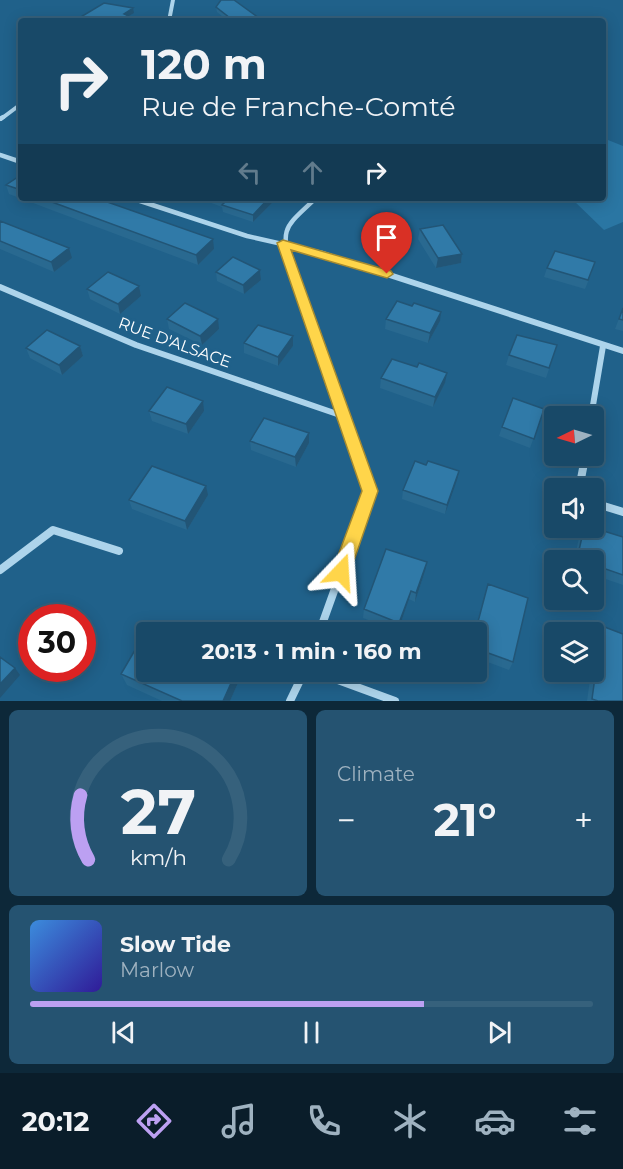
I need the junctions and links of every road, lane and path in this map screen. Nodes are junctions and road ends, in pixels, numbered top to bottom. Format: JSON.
{"nodes":[{"id":1,"x":173,"y":0,"type":"edge"},
{"id":2,"x":170,"y":18,"type":"edge"},
{"id":3,"x":18,"y":106,"type":"edge"},
{"id":4,"x":0,"y":119,"type":"edge"},
{"id":5,"x":0,"y":154,"type":"edge"},
{"id":6,"x":18,"y":161,"type":"edge"},
{"id":7,"x":140,"y":201,"type":"edge"},
{"id":8,"x":313,"y":201,"type":"edge"},
{"id":9,"x":283,"y":243,"type":"junction"},
{"id":10,"x":0,"y":287,"type":"edge"},
{"id":11,"x":603,"y":345,"type":"junction"},
{"id":12,"x":623,"y":351,"type":"edge"},
{"id":13,"x":593,"y":406,"type":"edge"},
{"id":14,"x":343,"y":416,"type":"junction"},
{"id":15,"x":604,"y":506,"type":"edge"},
{"id":16,"x":623,"y":512,"type":"edge"},
{"id":17,"x":119,"y":551,"type":"dead end"},
{"id":18,"x":0,"y":570,"type":"edge"},
{"id":19,"x":323,"y":622,"type":"edge"},
{"id":20,"x":299,"y":682,"type":"edge"},
{"id":21,"x":343,"y":682,"type":"edge"},
{"id":22,"x":290,"y":701,"type":"edge"},
{"id":23,"x":395,"y":701,"type":"edge"}],
"edges":[{"from":1,"to":2,"type":"street"},
{"from":3,"to":4,"type":"street"},
{"from":5,"to":6,"type":"street"},
{"from":7,"to":9,"type":"street"},
{"from":8,"to":9,"type":"street"},
{"from":9,"to":11,"type":"street"},
{"from":9,"to":14,"type":"street"},
{"from":10,"to":14,"type":"street","name":"RUE D'ALSACE"},
{"from":11,"to":12,"type":"street"},
{"from":11,"to":13,"type":"street"},
{"from":14,"to":19,"type":"street"},
{"from":15,"to":16,"type":"street"},
{"from":17,"to":18,"type":"street"},
{"from":20,"to":22,"type":"street"},
{"from":21,"to":23,"type":"street"}]}
